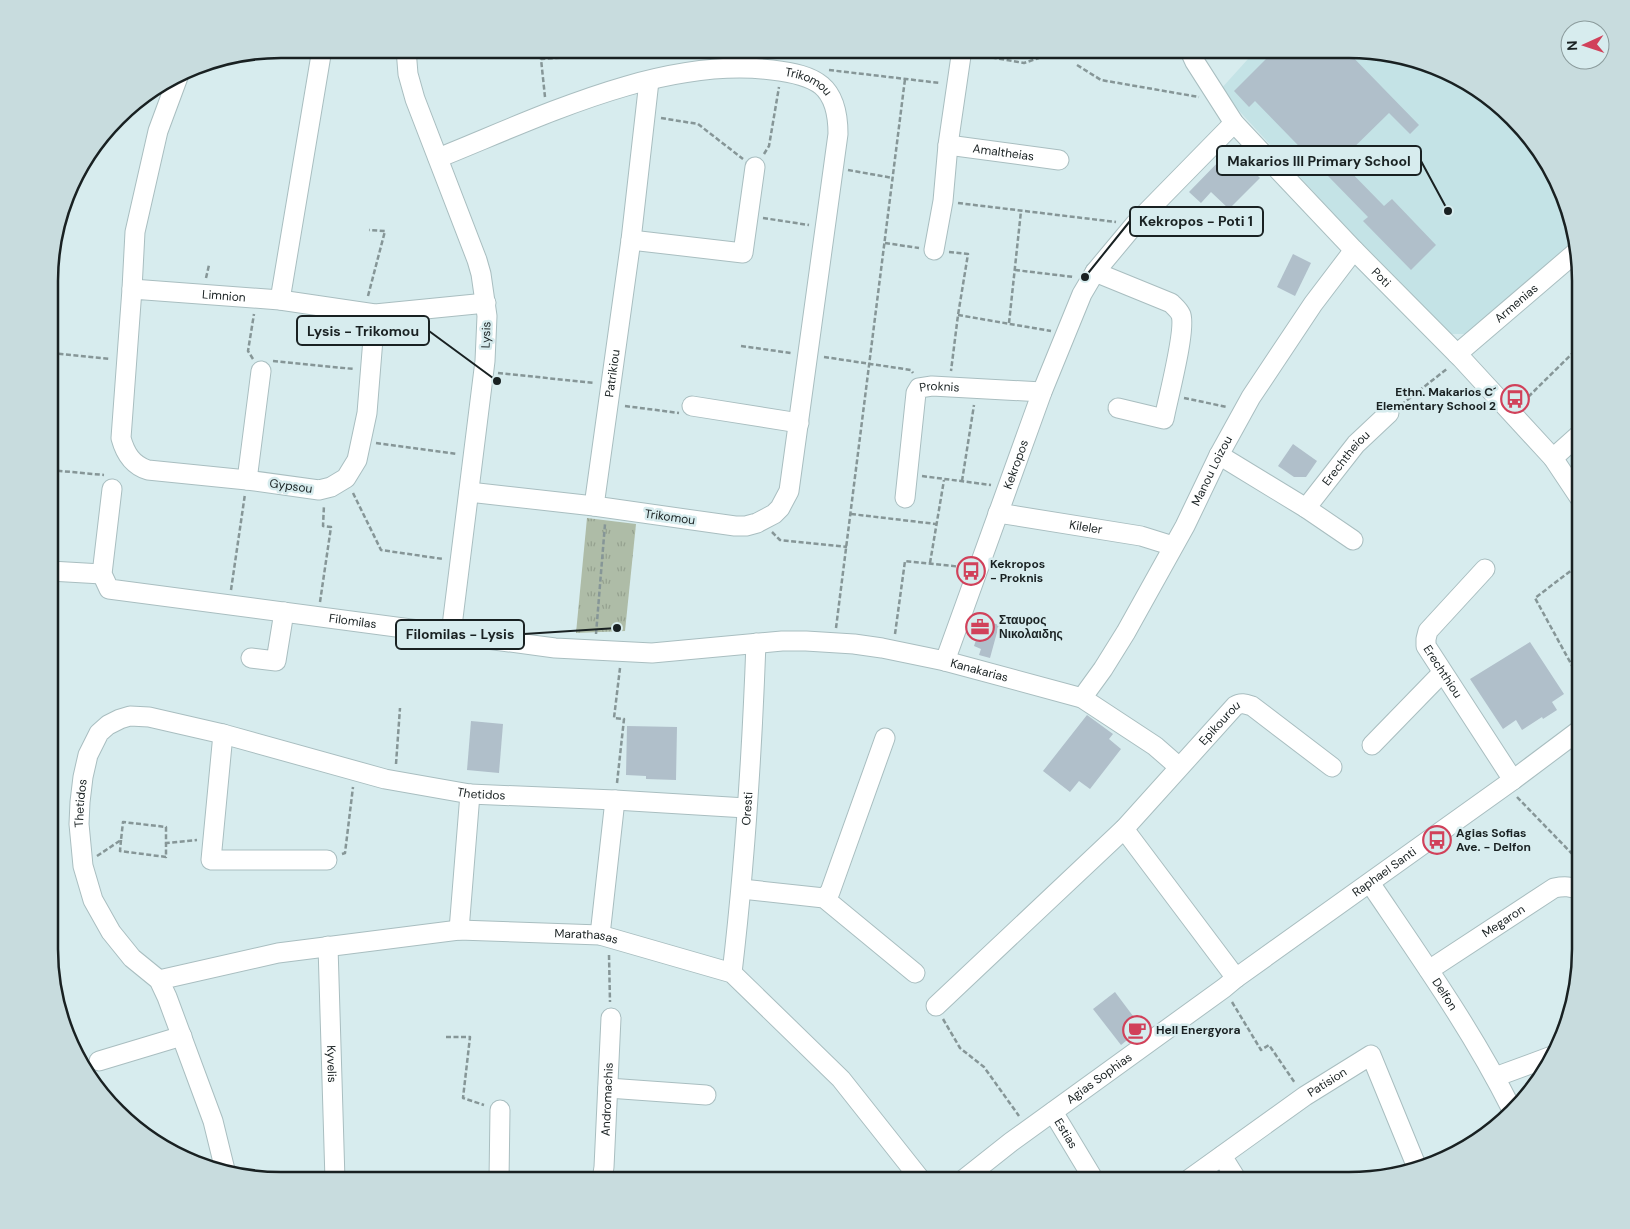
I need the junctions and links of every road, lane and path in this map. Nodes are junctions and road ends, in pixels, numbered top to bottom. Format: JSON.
{"nodes":[{"id":1,"x":320,"y":58,"type":"edge"},
{"id":2,"x":407,"y":58,"type":"edge"},
{"id":3,"x":556,"y":58,"type":"edge"},
{"id":4,"x":961,"y":58,"type":"edge"},
{"id":5,"x":998,"y":58,"type":"edge"},
{"id":6,"x":1039,"y":58,"type":"dead end"},
{"id":7,"x":1193,"y":58,"type":"edge"},
{"id":8,"x":1077,"y":66,"type":"dead end"},
{"id":9,"x":782,"y":71,"type":"junction"},
{"id":10,"x":807,"y":76,"type":"junction"},
{"id":11,"x":906,"y":79,"type":"junction"},
{"id":12,"x":649,"y":81,"type":"junction"},
{"id":13,"x":176,"y":83,"type":"edge"},
{"id":14,"x":957,"y":85,"type":"junction"},
{"id":15,"x":1220,"y":101,"type":"junction"},
{"id":16,"x":547,"y":115,"type":"junction"},
{"id":17,"x":645,"y":115,"type":"junction"},
{"id":18,"x":1234,"y":123,"type":"junction"},
{"id":19,"x":948,"y":145,"type":"junction"},
{"id":20,"x":438,"y":158,"type":"junction"},
{"id":21,"x":1059,"y":160,"type":"dead end"},
{"id":22,"x":755,"y":167,"type":"junction"},
{"id":23,"x":833,"y":168,"type":"junction"},
{"id":24,"x":893,"y":178,"type":"junction"},
{"id":25,"x":943,"y":201,"type":"junction"},
{"id":26,"x":1021,"y":210,"type":"junction"},
{"id":27,"x":748,"y":215,"type":"junction"},
{"id":28,"x":1135,"y":224,"type":"junction"},
{"id":29,"x":825,"y":228,"type":"junction"},
{"id":30,"x":369,"y":230,"type":"dead end"},
{"id":31,"x":631,"y":240,"type":"junction"},
{"id":32,"x":934,"y":250,"type":"dead end"},
{"id":33,"x":1354,"y":250,"type":"junction"},
{"id":34,"x":968,"y":254,"type":"dead end"},
{"id":35,"x":1571,"y":256,"type":"edge"},
{"id":36,"x":1015,"y":270,"type":"junction"},
{"id":37,"x":1093,"y":275,"type":"junction"},
{"id":38,"x":132,"y":289,"type":"junction"},
{"id":39,"x":257,"y":298,"type":"junction"},
{"id":40,"x":280,"y":300,"type":"junction"},
{"id":41,"x":486,"y":303,"type":"junction"},
{"id":42,"x":370,"y":313,"type":"junction"},
{"id":43,"x":958,"y":315,"type":"junction"},
{"id":44,"x":1009,"y":323,"type":"junction"},
{"id":45,"x":1065,"y":333,"type":"junction"},
{"id":46,"x":741,"y":346,"type":"dead end"},
{"id":47,"x":58,"y":354,"type":"edge"},
{"id":48,"x":1572,"y":354,"type":"edge"},
{"id":49,"x":808,"y":355,"type":"junction"},
{"id":50,"x":1459,"y":356,"type":"junction"},
{"id":51,"x":127,"y":360,"type":"junction"},
{"id":52,"x":870,"y":364,"type":"junction"},
{"id":53,"x":261,"y":371,"type":"junction"},
{"id":54,"x":371,"y":371,"type":"junction"},
{"id":55,"x":484,"y":372,"type":"junction"},
{"id":56,"x":611,"y":385,"type":"junction"},
{"id":57,"x":949,"y":387,"type":"junction"},
{"id":58,"x":919,"y":388,"type":"junction"},
{"id":59,"x":976,"y":388,"type":"junction"},
{"id":60,"x":1042,"y":392,"type":"junction"},
{"id":61,"x":1168,"y":394,"type":"junction"},
{"id":62,"x":608,"y":404,"type":"junction"},
{"id":63,"x":692,"y":406,"type":"joint"},
{"id":64,"x":1118,"y":408,"type":"dead end"},
{"id":65,"x":1243,"y":411,"type":"junction"},
{"id":66,"x":1390,"y":413,"type":"joint"},
{"id":67,"x":1512,"y":414,"type":"junction"},
{"id":68,"x":799,"y":423,"type":"junction"},
{"id":69,"x":361,"y":441,"type":"junction"},
{"id":70,"x":1572,"y":441,"type":"edge"},
{"id":71,"x":1219,"y":455,"type":"junction"},
{"id":72,"x":473,"y":456,"type":"junction"},
{"id":73,"x":1553,"y":458,"type":"junction"},
{"id":74,"x":58,"y":471,"type":"edge"},
{"id":75,"x":907,"y":474,"type":"junction"},
{"id":76,"x":346,"y":478,"type":"junction"},
{"id":77,"x":247,"y":480,"type":"junction"},
{"id":78,"x":944,"y":480,"type":"junction"},
{"id":79,"x":962,"y":482,"type":"junction"},
{"id":80,"x":1572,"y":486,"type":"edge"},
{"id":81,"x":325,"y":488,"type":"junction"},
{"id":82,"x":1007,"y":488,"type":"junction"},
{"id":83,"x":112,"y":489,"type":"joint"},
{"id":84,"x":469,"y":492,"type":"junction"},
{"id":85,"x":905,"y":498,"type":"dead end"},
{"id":86,"x":600,"y":507,"type":"junction"},
{"id":87,"x":1306,"y":508,"type":"junction"},
{"id":88,"x":998,"y":513,"type":"junction"},
{"id":89,"x":851,"y":514,"type":"junction"},
{"id":90,"x":761,"y":521,"type":"junction"},
{"id":91,"x":936,"y":524,"type":"junction"},
{"id":92,"x":1353,"y":540,"type":"dead end"},
{"id":93,"x":1173,"y":546,"type":"junction"},
{"id":94,"x":847,"y":547,"type":"junction"},
{"id":95,"x":460,"y":562,"type":"junction"},
{"id":96,"x":930,"y":563,"type":"junction"},
{"id":97,"x":978,"y":568,"type":"junction"},
{"id":98,"x":1485,"y":569,"type":"dead end"},
{"id":99,"x":58,"y":571,"type":"edge"},
{"id":100,"x":1572,"y":571,"type":"edge"},
{"id":101,"x":102,"y":574,"type":"junction"},
{"id":102,"x":229,"y":604,"type":"junction"},
{"id":103,"x":284,"y":612,"type":"junction"},
{"id":104,"x":318,"y":616,"type":"junction"},
{"id":105,"x":450,"y":634,"type":"junction"},
{"id":106,"x":835,"y":642,"type":"junction"},
{"id":107,"x":756,"y":643,"type":"junction"},
{"id":108,"x":893,"y":650,"type":"junction"},
{"id":109,"x":594,"y":651,"type":"junction"},
{"id":110,"x":622,"y":652,"type":"junction"},
{"id":111,"x":251,"y":658,"type":"dead end"},
{"id":112,"x":945,"y":662,"type":"junction"},
{"id":113,"x":1572,"y":666,"type":"edge"},
{"id":114,"x":1442,"y":673,"type":"junction"},
{"id":115,"x":1082,"y":698,"type":"junction"},
{"id":116,"x":400,"y":708,"type":"dead end"},
{"id":117,"x":223,"y":734,"type":"junction"},
{"id":118,"x":1572,"y":736,"type":"edge"},
{"id":119,"x":885,"y":738,"type":"dead end"},
{"id":120,"x":1372,"y":745,"type":"dead end"},
{"id":121,"x":1180,"y":767,"type":"junction"},
{"id":122,"x":1332,"y":767,"type":"dead end"},
{"id":123,"x":354,"y":775,"type":"junction"},
{"id":124,"x":395,"y":780,"type":"junction"},
{"id":125,"x":1509,"y":783,"type":"junction"},
{"id":126,"x":470,"y":794,"type":"junction"},
{"id":127,"x":616,"y":800,"type":"junction"},
{"id":128,"x":746,"y":808,"type":"junction"},
{"id":129,"x":1124,"y":829,"type":"junction"},
{"id":130,"x":213,"y":839,"type":"junction"},
{"id":131,"x":121,"y":840,"type":"junction"},
{"id":132,"x":166,"y":843,"type":"junction"},
{"id":133,"x":1572,"y":853,"type":"edge"},
{"id":134,"x":327,"y":860,"type":"junction"},
{"id":135,"x":83,"y":866,"type":"junction"},
{"id":136,"x":1370,"y":883,"type":"junction"},
{"id":137,"x":1572,"y":888,"type":"edge"},
{"id":138,"x":742,"y":889,"type":"junction"},
{"id":139,"x":824,"y":898,"type":"junction"},
{"id":140,"x":458,"y":930,"type":"junction"},
{"id":141,"x":604,"y":937,"type":"junction"},
{"id":142,"x":328,"y":946,"type":"junction"},
{"id":143,"x":1430,"y":970,"type":"junction"},
{"id":144,"x":732,"y":973,"type":"junction"},
{"id":145,"x":915,"y":974,"type":"dead end"},
{"id":146,"x":159,"y":980,"type":"junction"},
{"id":147,"x":1230,"y":983,"type":"junction"},
{"id":148,"x":936,"y":1006,"type":"joint"},
{"id":149,"x":611,"y":1018,"type":"joint"},
{"id":150,"x":182,"y":1036,"type":"junction"},
{"id":151,"x":446,"y":1037,"type":"dead end"},
{"id":152,"x":1543,"y":1059,"type":"edge"},
{"id":153,"x":99,"y":1061,"type":"dead end"},
{"id":154,"x":1495,"y":1077,"type":"junction"},
{"id":155,"x":608,"y":1088,"type":"junction"},
{"id":156,"x":706,"y":1095,"type":"dead end"},
{"id":157,"x":1305,"y":1096,"type":"junction"},
{"id":158,"x":1509,"y":1104,"type":"edge"},
{"id":159,"x":500,"y":1110,"type":"joint"},
{"id":160,"x":1053,"y":1112,"type":"junction"},
{"id":161,"x":1029,"y":1130,"type":"junction"},
{"id":162,"x":1222,"y":1156,"type":"junction"},
{"id":163,"x":1415,"y":1162,"type":"edge"},
{"id":164,"x":224,"y":1164,"type":"edge"},
{"id":165,"x":335,"y":1172,"type":"edge"},
{"id":166,"x":499,"y":1172,"type":"edge"},
{"id":167,"x":603,"y":1172,"type":"edge"},
{"id":168,"x":916,"y":1172,"type":"edge"},
{"id":169,"x":974,"y":1172,"type":"edge"},
{"id":170,"x":1089,"y":1172,"type":"edge"},
{"id":171,"x":1199,"y":1172,"type":"edge"},
{"id":172,"x":1232,"y":1172,"type":"edge"}],
"edges":[{"from":1,"to":40,"type":"street"},
{"from":2,"to":20,"type":"street","name":"Lysis"},
{"from":3,"to":16,"type":"path"},
{"from":4,"to":14,"type":"street"},
{"from":5,"to":6,"type":"path"},
{"from":7,"to":15,"type":"street","name":"Poti"},
{"from":8,"to":15,"type":"path"},
{"from":9,"to":10,"type":"street","name":"Trikomou"},
{"from":9,"to":12,"type":"street","name":"Trikomou"},
{"from":9,"to":22,"type":"path"},
{"from":10,"to":11,"type":"path"},
{"from":10,"to":23,"type":"street","name":"Trikomou"},
{"from":11,"to":14,"type":"path"},
{"from":11,"to":24,"type":"path"},
{"from":12,"to":16,"type":"street","name":"Trikomou"},
{"from":12,"to":17,"type":"street","name":"Patrikiou"},
{"from":13,"to":38,"type":"street"},
{"from":14,"to":19,"type":"street"},
{"from":15,"to":18,"type":"street","name":"Poti"},
{"from":16,"to":20,"type":"street","name":"Trikomou"},
{"from":17,"to":22,"type":"path"},
{"from":17,"to":31,"type":"street","name":"Patrikiou"},
{"from":18,"to":28,"type":"street","name":"Kekropos"},
{"from":18,"to":33,"type":"street","name":"Poti"},
{"from":19,"to":21,"type":"street","name":"Amaltheias"},
{"from":19,"to":25,"type":"street"},
{"from":20,"to":41,"type":"street","name":"Lysis"},
{"from":22,"to":27,"type":"street"},
{"from":23,"to":24,"type":"path"},
{"from":23,"to":29,"type":"street","name":"Trikomou"},
{"from":24,"to":52,"type":"path"},
{"from":25,"to":26,"type":"path"},
{"from":25,"to":32,"type":"street"},
{"from":26,"to":28,"type":"path"},
{"from":26,"to":36,"type":"path"},
{"from":27,"to":29,"type":"path"},
{"from":27,"to":31,"type":"street"},
{"from":28,"to":37,"type":"street","name":"Kekropos"},
{"from":29,"to":49,"type":"street","name":"Trikomou"},
{"from":30,"to":42,"type":"path"},
{"from":31,"to":56,"type":"street","name":"Patrikiou"},
{"from":33,"to":50,"type":"street","name":"Poti"},
{"from":33,"to":65,"type":"street","name":"Manou Loizou"},
{"from":34,"to":43,"type":"path"},
{"from":35,"to":50,"type":"street","name":"Armenias"},
{"from":36,"to":37,"type":"path"},
{"from":36,"to":44,"type":"path"},
{"from":37,"to":45,"type":"street","name":"Kekropos"},
{"from":37,"to":61,"type":"street"},
{"from":38,"to":39,"type":"street","name":"Limnion"},
{"from":38,"to":51,"type":"street"},
{"from":39,"to":40,"type":"street","name":"Limnion"},
{"from":39,"to":53,"type":"path"},
{"from":40,"to":42,"type":"street","name":"Limnion"},
{"from":41,"to":42,"type":"street","name":"Limnion"},
{"from":41,"to":55,"type":"street","name":"Lysis"},
{"from":42,"to":54,"type":"street"},
{"from":43,"to":44,"type":"path"},
{"from":43,"to":57,"type":"path"},
{"from":44,"to":45,"type":"path"},
{"from":45,"to":60,"type":"street","name":"Kekropos"},
{"from":46,"to":49,"type":"path"},
{"from":47,"to":51,"type":"path"},
{"from":48,"to":67,"type":"path"},
{"from":49,"to":52,"type":"path"},
{"from":49,"to":68,"type":"street","name":"Trikomou"},
{"from":50,"to":66,"type":"path"},
{"from":50,"to":67,"type":"street","name":"Poti"},
{"from":51,"to":77,"type":"street","name":"Gypsou"},
{"from":52,"to":58,"type":"path"},
{"from":52,"to":89,"type":"path"},
{"from":53,"to":54,"type":"path"},
{"from":53,"to":77,"type":"street"},
{"from":54,"to":69,"type":"street"},
{"from":55,"to":56,"type":"path"},
{"from":55,"to":72,"type":"street","name":"Lysis"},
{"from":56,"to":62,"type":"street","name":"Patrikiou"},
{"from":57,"to":58,"type":"street","name":"Proknis"},
{"from":57,"to":59,"type":"street","name":"Proknis"},
{"from":58,"to":75,"type":"street","name":"Proknis"},
{"from":59,"to":60,"type":"street","name":"Proknis"},
{"from":59,"to":79,"type":"path"},
{"from":60,"to":82,"type":"street","name":"Kekropos"},
{"from":61,"to":64,"type":"street"},
{"from":61,"to":65,"type":"path"},
{"from":62,"to":63,"type":"path"},
{"from":62,"to":86,"type":"street","name":"Patrikiou"},
{"from":63,"to":68,"type":"street"},
{"from":65,"to":71,"type":"street","name":"Manou Loizou"},
{"from":66,"to":87,"type":"street","name":"Erechtheiou"},
{"from":67,"to":73,"type":"street","name":"Poti"},
{"from":68,"to":90,"type":"street","name":"Trikomou"},
{"from":69,"to":72,"type":"path"},
{"from":69,"to":76,"type":"street"},
{"from":70,"to":73,"type":"street"},
{"from":71,"to":87,"type":"street"},
{"from":71,"to":93,"type":"street","name":"Manou Loizou"},
{"from":72,"to":84,"type":"street","name":"Lysis"},
{"from":73,"to":80,"type":"street","name":"Poti"},
{"from":74,"to":83,"type":"path"},
{"from":75,"to":78,"type":"path"},
{"from":75,"to":85,"type":"street","name":"Proknis"},
{"from":76,"to":81,"type":"street","name":"Gypsou"},
{"from":76,"to":95,"type":"path"},
{"from":77,"to":81,"type":"street","name":"Gypsou"},
{"from":77,"to":102,"type":"path"},
{"from":78,"to":79,"type":"path"},
{"from":78,"to":91,"type":"path"},
{"from":79,"to":82,"type":"path"},
{"from":81,"to":104,"type":"path"},
{"from":82,"to":88,"type":"street","name":"Kekropos"},
{"from":83,"to":101,"type":"street"},
{"from":84,"to":86,"type":"street","name":"Trikomou"},
{"from":84,"to":95,"type":"street","name":"Lysis"},
{"from":86,"to":90,"type":"street","name":"Trikomou"},
{"from":86,"to":109,"type":"path"},
{"from":87,"to":92,"type":"street"},
{"from":88,"to":93,"type":"street","name":"Kileler"},
{"from":88,"to":97,"type":"street","name":"Kekropos"},
{"from":89,"to":91,"type":"path"},
{"from":89,"to":94,"type":"path"},
{"from":90,"to":94,"type":"path"},
{"from":91,"to":96,"type":"path"},
{"from":93,"to":115,"type":"street","name":"Manou Loizou"},
{"from":94,"to":106,"type":"path"},
{"from":95,"to":105,"type":"street","name":"Lysis"},
{"from":96,"to":97,"type":"path"},
{"from":96,"to":108,"type":"path"},
{"from":97,"to":112,"type":"street","name":"Kekropos"},
{"from":98,"to":114,"type":"street","name":"Erechthiou"},
{"from":99,"to":101,"type":"street"},
{"from":100,"to":113,"type":"path"},
{"from":101,"to":102,"type":"street","name":"Filomilas"},
{"from":102,"to":103,"type":"street","name":"Filomilas"},
{"from":103,"to":104,"type":"street","name":"Filomilas"},
{"from":103,"to":111,"type":"street"},
{"from":104,"to":105,"type":"street","name":"Filomilas"},
{"from":105,"to":109,"type":"street","name":"Filomilas"},
{"from":106,"to":107,"type":"street","name":"Kanakarias"},
{"from":106,"to":108,"type":"street","name":"Kanakarias"},
{"from":107,"to":110,"type":"street","name":"Filomilas"},
{"from":107,"to":128,"type":"street","name":"Oresti"},
{"from":108,"to":112,"type":"street","name":"Kanakarias"},
{"from":109,"to":110,"type":"street","name":"Filomilas"},
{"from":110,"to":127,"type":"path"},
{"from":112,"to":115,"type":"street","name":"Kanakarias"},
{"from":114,"to":120,"type":"street"},
{"from":114,"to":125,"type":"street","name":"Erechthiou"},
{"from":115,"to":121,"type":"street","name":"Kanakarias"},
{"from":116,"to":124,"type":"path"},
{"from":117,"to":123,"type":"street","name":"Thetidos"},
{"from":117,"to":130,"type":"street"},
{"from":117,"to":135,"type":"street","name":"Thetidos"},
{"from":118,"to":125,"type":"street","name":"Raphael Santi"},
{"from":119,"to":139,"type":"street"},
{"from":121,"to":122,"type":"street","name":"Epikourou"},
{"from":121,"to":129,"type":"street","name":"Epikourou"},
{"from":123,"to":124,"type":"street","name":"Thetidos"},
{"from":123,"to":134,"type":"path"},
{"from":123,"to":134,"type":"path"},
{"from":124,"to":126,"type":"street","name":"Thetidos"},
{"from":125,"to":133,"type":"path"},
{"from":125,"to":136,"type":"street","name":"Raphael Santi"},
{"from":126,"to":127,"type":"street","name":"Thetidos"},
{"from":126,"to":140,"type":"street"},
{"from":127,"to":128,"type":"street","name":"Thetidos"},
{"from":127,"to":141,"type":"street"},
{"from":128,"to":138,"type":"street","name":"Oresti"},
{"from":129,"to":147,"type":"street"},
{"from":129,"to":148,"type":"street","name":"Epikourou"},
{"from":130,"to":132,"type":"path"},
{"from":130,"to":134,"type":"street"},
{"from":131,"to":132,"type":"path"},
{"from":131,"to":132,"type":"path"},
{"from":131,"to":135,"type":"path"},
{"from":135,"to":146,"type":"street","name":"Thetidos"},
{"from":136,"to":143,"type":"street","name":"Delfon"},
{"from":136,"to":147,"type":"street","name":"Raphael Santi"},
{"from":137,"to":143,"type":"street","name":"Megaron"},
{"from":138,"to":139,"type":"street"},
{"from":138,"to":144,"type":"street","name":"Oresti"},
{"from":139,"to":145,"type":"street"},
{"from":140,"to":141,"type":"street","name":"Marathasas"},
{"from":140,"to":142,"type":"street","name":"Marathasas"},
{"from":141,"to":144,"type":"street","name":"Marathasas"},
{"from":141,"to":149,"type":"path"},
{"from":142,"to":146,"type":"street","name":"Marathasas"},
{"from":142,"to":165,"type":"street","name":"Kyvelis"},
{"from":143,"to":154,"type":"street","name":"Delfon"},
{"from":144,"to":168,"type":"street","name":"Marathasas"},
{"from":146,"to":150,"type":"street"},
{"from":147,"to":157,"type":"path"},
{"from":147,"to":160,"type":"street","name":"Agias Sophias"},
{"from":148,"to":161,"type":"path"},
{"from":149,"to":155,"type":"street","name":"Andromachis"},
{"from":150,"to":153,"type":"street"},
{"from":150,"to":164,"type":"street"},
{"from":151,"to":159,"type":"path"},
{"from":152,"to":154,"type":"street"},
{"from":154,"to":158,"type":"street","name":"Delfon"},
{"from":155,"to":156,"type":"street"},
{"from":155,"to":167,"type":"street","name":"Andromachis"},
{"from":157,"to":162,"type":"street","name":"Patision"},
{"from":157,"to":163,"type":"street","name":"Patision"},
{"from":159,"to":166,"type":"street"},
{"from":160,"to":161,"type":"street","name":"Agias Sophias"},
{"from":160,"to":170,"type":"street","name":"Estias"},
{"from":161,"to":169,"type":"street","name":"Agias Sophias"},
{"from":162,"to":171,"type":"street","name":"Patision"},
{"from":162,"to":172,"type":"street"}]}
